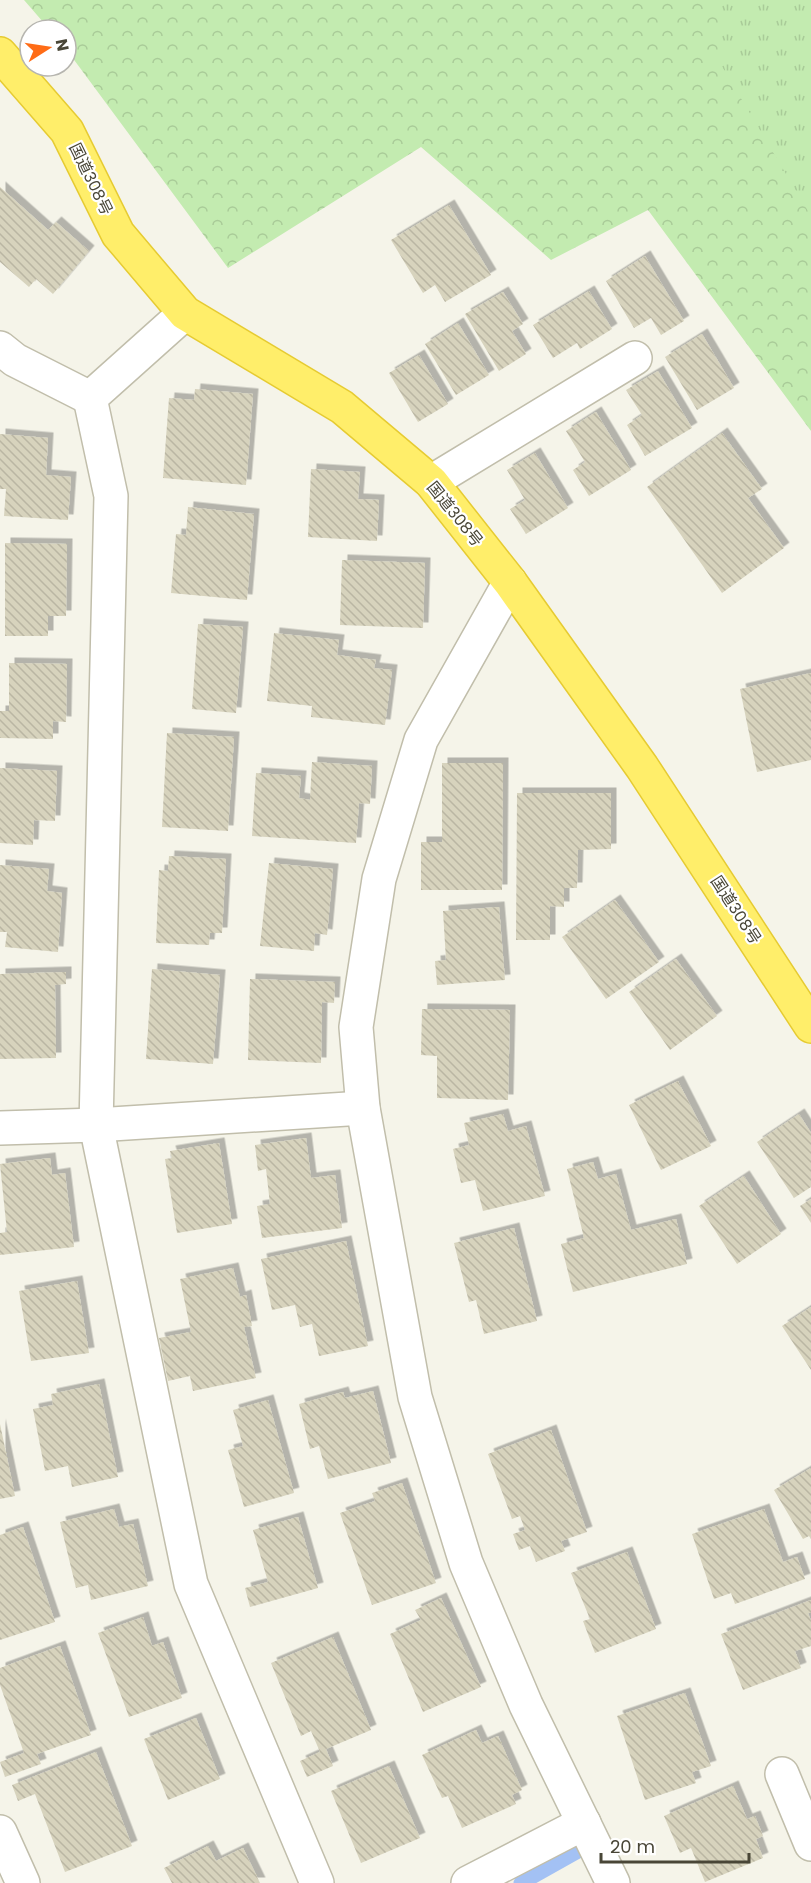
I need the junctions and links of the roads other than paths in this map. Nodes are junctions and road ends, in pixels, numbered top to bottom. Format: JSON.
{"nodes":[{"id":1,"x":0,"y":54,"type":"edge"},
{"id":2,"x":185,"y":313,"type":"junction"},
{"id":3,"x":0,"y":348,"type":"edge"},
{"id":4,"x":636,"y":358,"type":"dead end"},
{"id":5,"x":90,"y":398,"type":"junction"},
{"id":6,"x":431,"y":482,"type":"junction"},
{"id":7,"x":510,"y":582,"type":"junction"},
{"id":8,"x":811,"y":1026,"type":"edge"},
{"id":9,"x":363,"y":1108,"type":"junction"},
{"id":10,"x":96,"y":1125,"type":"junction"},
{"id":11,"x":0,"y":1128,"type":"edge"},
{"id":12,"x":782,"y":1774,"type":"dead end"},
{"id":13,"x":584,"y":1823,"type":"junction"},
{"id":14,"x":0,"y":1832,"type":"edge"},
{"id":15,"x":811,"y":1844,"type":"edge"},
{"id":16,"x":23,"y":1883,"type":"edge"},
{"id":17,"x":317,"y":1883,"type":"edge"},
{"id":18,"x":468,"y":1883,"type":"edge"},
{"id":19,"x":613,"y":1883,"type":"edge"}],
"edges":[{"from":1,"to":2,"type":"highway","name":"国道308号"},
{"from":2,"to":5,"type":"street"},
{"from":2,"to":6,"type":"highway","name":"国道308号"},
{"from":3,"to":5,"type":"street"},
{"from":4,"to":6,"type":"street"},
{"from":5,"to":10,"type":"street"},
{"from":6,"to":7,"type":"highway","name":"国道308号"},
{"from":7,"to":8,"type":"highway","name":"国道308号"},
{"from":7,"to":9,"type":"street"},
{"from":9,"to":10,"type":"street"},
{"from":9,"to":13,"type":"street"},
{"from":10,"to":11,"type":"street"},
{"from":10,"to":17,"type":"street"},
{"from":12,"to":15,"type":"street"},
{"from":13,"to":18,"type":"street"},
{"from":13,"to":19,"type":"street"},
{"from":14,"to":16,"type":"street"}]}
